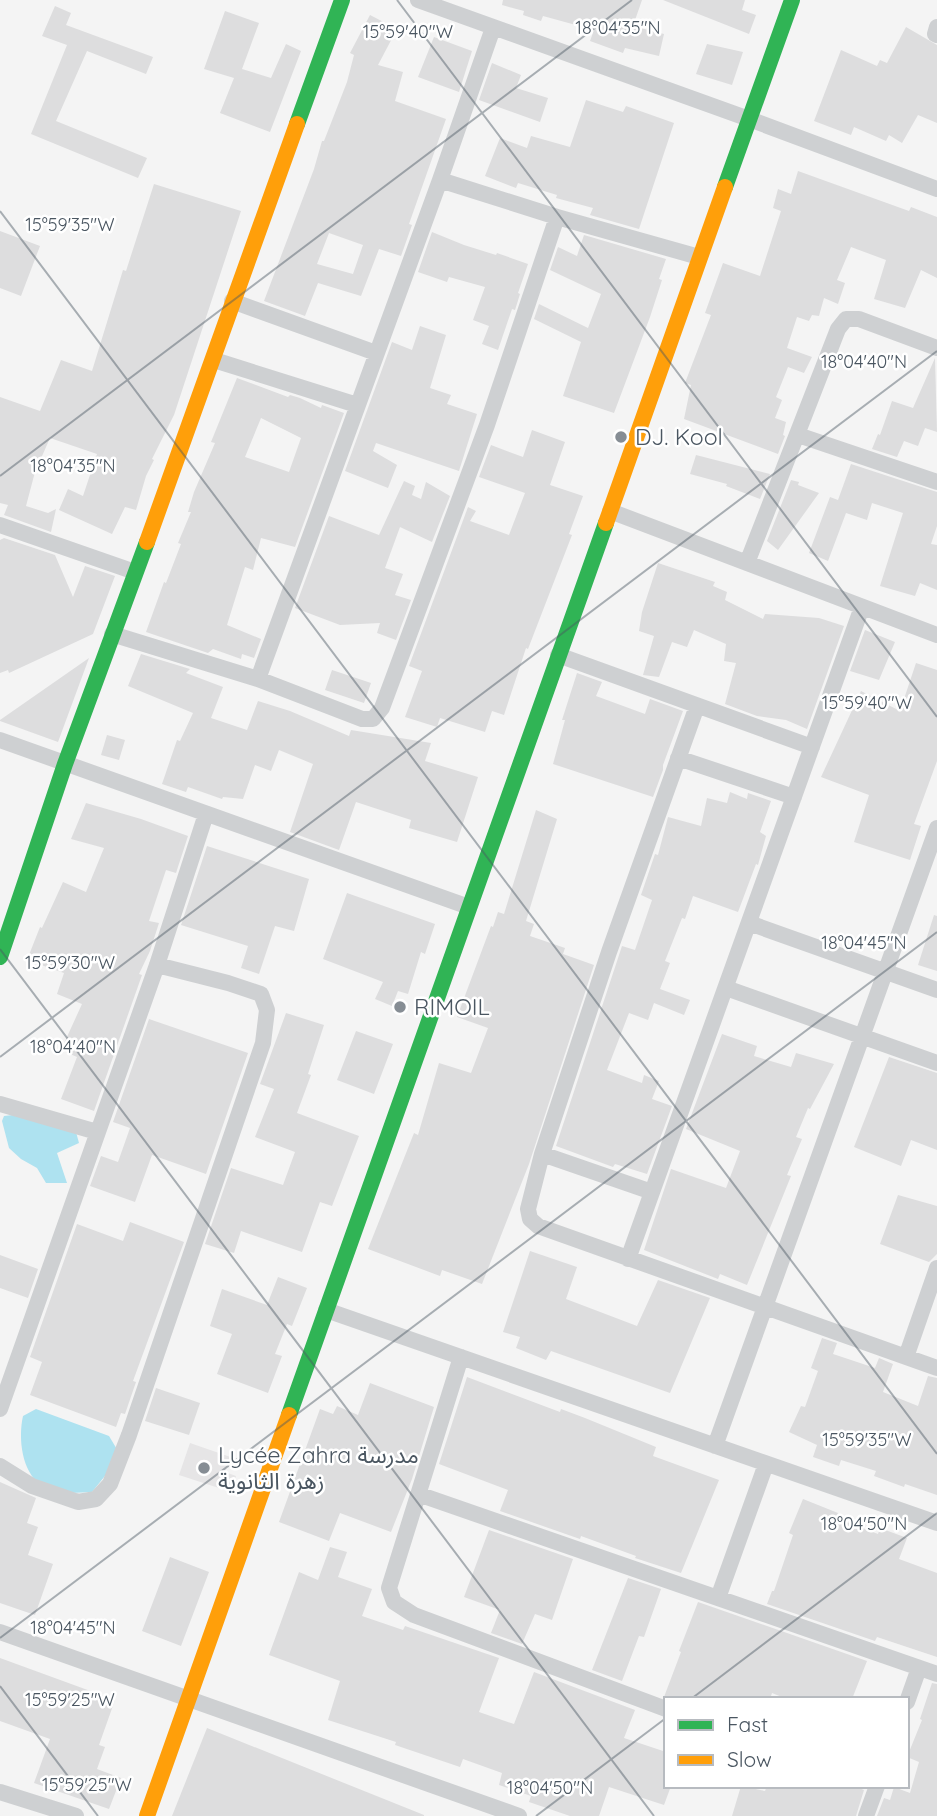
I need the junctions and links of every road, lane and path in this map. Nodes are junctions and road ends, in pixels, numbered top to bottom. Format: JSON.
{"nodes":[{"id":1,"x":342,"y":0,"type":"edge"},
{"id":2,"x":418,"y":0,"type":"edge"},
{"id":3,"x":792,"y":0,"type":"edge"},
{"id":4,"x":436,"y":3,"type":"edge"},
{"id":5,"x":937,"y":27,"type":"edge"},
{"id":6,"x":493,"y":28,"type":"junction"},
{"id":7,"x":937,"y":35,"type":"edge"},
{"id":8,"x":749,"y":119,"type":"junction"},
{"id":9,"x":440,"y":180,"type":"junction"},
{"id":10,"x":937,"y":190,"type":"edge"},
{"id":11,"x":557,"y":217,"type":"junction"},
{"id":12,"x":699,"y":257,"type":"junction"},
{"id":13,"x":232,"y":301,"type":"junction"},
{"id":14,"x":937,"y":348,"type":"edge"},
{"id":15,"x":376,"y":353,"type":"junction"},
{"id":16,"x":214,"y":360,"type":"junction"},
{"id":17,"x":357,"y":405,"type":"junction"},
{"id":18,"x":798,"y":435,"type":"junction"},
{"id":19,"x":937,"y":482,"type":"edge"},
{"id":20,"x":610,"y":511,"type":"junction"},
{"id":21,"x":0,"y":525,"type":"edge"},
{"id":22,"x":747,"y":563,"type":"junction"},
{"id":23,"x":135,"y":572,"type":"junction"},
{"id":24,"x":862,"y":607,"type":"junction"},
{"id":25,"x":112,"y":634,"type":"junction"},
{"id":26,"x":937,"y":635,"type":"edge"},
{"id":27,"x":558,"y":656,"type":"junction"},
{"id":28,"x":258,"y":679,"type":"junction"},
{"id":29,"x":697,"y":706,"type":"junction"},
{"id":30,"x":0,"y":740,"type":"edge"},
{"id":31,"x":812,"y":747,"type":"junction"},
{"id":32,"x":678,"y":758,"type":"junction"},
{"id":33,"x":65,"y":764,"type":"junction"},
{"id":34,"x":794,"y":797,"type":"junction"},
{"id":35,"x":206,"y":814,"type":"junction"},
{"id":36,"x":937,"y":828,"type":"edge"},
{"id":37,"x":468,"y":907,"type":"junction"},
{"id":38,"x":749,"y":923,"type":"junction"},
{"id":39,"x":0,"y":957,"type":"edge"},
{"id":40,"x":157,"y":965,"type":"junction"},
{"id":41,"x":885,"y":971,"type":"junction"},
{"id":42,"x":726,"y":988,"type":"junction"},
{"id":43,"x":937,"y":990,"type":"edge"},
{"id":44,"x":862,"y":1036,"type":"junction"},
{"id":45,"x":937,"y":1063,"type":"edge"},
{"id":46,"x":0,"y":1104,"type":"edge"},
{"id":47,"x":97,"y":1132,"type":"junction"},
{"id":48,"x":542,"y":1154,"type":"junction"},
{"id":49,"x":652,"y":1192,"type":"junction"},
{"id":50,"x":628,"y":1259,"type":"junction"},
{"id":51,"x":937,"y":1268,"type":"edge"},
{"id":52,"x":933,"y":1293,"type":"edge"},
{"id":53,"x":764,"y":1307,"type":"junction"},
{"id":54,"x":326,"y":1310,"type":"junction"},
{"id":55,"x":461,"y":1357,"type":"junction"},
{"id":56,"x":906,"y":1357,"type":"junction"},
{"id":57,"x":937,"y":1368,"type":"edge"},
{"id":58,"x":0,"y":1409,"type":"edge"},
{"id":59,"x":715,"y":1446,"type":"junction"},
{"id":60,"x":766,"y":1464,"type":"junction"},
{"id":61,"x":0,"y":1466,"type":"edge"},
{"id":62,"x":418,"y":1494,"type":"junction"},
{"id":63,"x":937,"y":1523,"type":"edge"},
{"id":64,"x":718,"y":1598,"type":"junction"},
{"id":65,"x":0,"y":1632,"type":"edge"},
{"id":66,"x":919,"y":1668,"type":"junction"},
{"id":67,"x":937,"y":1674,"type":"edge"},
{"id":68,"x":909,"y":1697,"type":"edge"},
{"id":69,"x":190,"y":1699,"type":"junction"},
{"id":70,"x":664,"y":1708,"type":"edge"},
{"id":71,"x":876,"y":1788,"type":"edge"},
{"id":72,"x":0,"y":1792,"type":"edge"},
{"id":73,"x":488,"y":1811,"type":"edge"},
{"id":74,"x":76,"y":1816,"type":"edge"},
{"id":75,"x":147,"y":1816,"type":"edge"},
{"id":76,"x":519,"y":1816,"type":"edge"},
{"id":77,"x":866,"y":1816,"type":"edge"}],
"edges":[{"from":1,"to":13,"type":"street"},
{"from":2,"to":4,"type":"street"},
{"from":3,"to":8,"type":"street"},
{"from":4,"to":6,"type":"street"},
{"from":5,"to":7,"type":"street"},
{"from":6,"to":8,"type":"street"},
{"from":6,"to":9,"type":"street"},
{"from":8,"to":10,"type":"street"},
{"from":8,"to":12,"type":"street"},
{"from":9,"to":11,"type":"street"},
{"from":9,"to":15,"type":"street"},
{"from":11,"to":12,"type":"street"},
{"from":11,"to":28,"type":"street"},
{"from":12,"to":20,"type":"street"},
{"from":13,"to":15,"type":"street"},
{"from":13,"to":16,"type":"street"},
{"from":14,"to":18,"type":"street"},
{"from":15,"to":17,"type":"street"},
{"from":16,"to":17,"type":"street"},
{"from":16,"to":23,"type":"street"},
{"from":17,"to":28,"type":"street"},
{"from":18,"to":19,"type":"street"},
{"from":18,"to":22,"type":"street"},
{"from":20,"to":22,"type":"street"},
{"from":20,"to":27,"type":"street"},
{"from":21,"to":23,"type":"street"},
{"from":22,"to":24,"type":"street"},
{"from":23,"to":25,"type":"street"},
{"from":24,"to":26,"type":"street"},
{"from":24,"to":31,"type":"street"},
{"from":25,"to":28,"type":"street"},
{"from":25,"to":33,"type":"street"},
{"from":27,"to":29,"type":"street"},
{"from":27,"to":37,"type":"street"},
{"from":29,"to":31,"type":"street"},
{"from":29,"to":32,"type":"street"},
{"from":30,"to":33,"type":"street"},
{"from":31,"to":34,"type":"street"},
{"from":32,"to":34,"type":"street"},
{"from":32,"to":48,"type":"street"},
{"from":33,"to":35,"type":"street"},
{"from":33,"to":39,"type":"street"},
{"from":34,"to":38,"type":"street"},
{"from":35,"to":37,"type":"street"},
{"from":35,"to":40,"type":"street"},
{"from":36,"to":41,"type":"street"},
{"from":37,"to":54,"type":"street"},
{"from":38,"to":41,"type":"street"},
{"from":38,"to":42,"type":"street"},
{"from":40,"to":47,"type":"street"},
{"from":40,"to":61,"type":"street"},
{"from":41,"to":43,"type":"street"},
{"from":41,"to":44,"type":"street"},
{"from":42,"to":44,"type":"street"},
{"from":42,"to":49,"type":"street"},
{"from":44,"to":45,"type":"street"},
{"from":44,"to":53,"type":"street"},
{"from":46,"to":47,"type":"street"},
{"from":47,"to":58,"type":"street"},
{"from":48,"to":49,"type":"street"},
{"from":48,"to":50,"type":"street"},
{"from":49,"to":50,"type":"street"},
{"from":50,"to":53,"type":"street"},
{"from":51,"to":52,"type":"street"},
{"from":52,"to":56,"type":"street"},
{"from":53,"to":56,"type":"street"},
{"from":53,"to":59,"type":"street"},
{"from":54,"to":55,"type":"street"},
{"from":54,"to":69,"type":"street"},
{"from":55,"to":59,"type":"street"},
{"from":55,"to":62,"type":"street"},
{"from":56,"to":57,"type":"street"},
{"from":59,"to":60,"type":"street"},
{"from":60,"to":63,"type":"street"},
{"from":60,"to":64,"type":"street"},
{"from":62,"to":64,"type":"street"},
{"from":62,"to":70,"type":"street"},
{"from":64,"to":66,"type":"street"},
{"from":65,"to":69,"type":"street"},
{"from":66,"to":67,"type":"street"},
{"from":66,"to":68,"type":"street"},
{"from":69,"to":73,"type":"street"},
{"from":69,"to":75,"type":"street"},
{"from":71,"to":77,"type":"street"},
{"from":72,"to":74,"type":"street"},
{"from":73,"to":76,"type":"street"}]}
